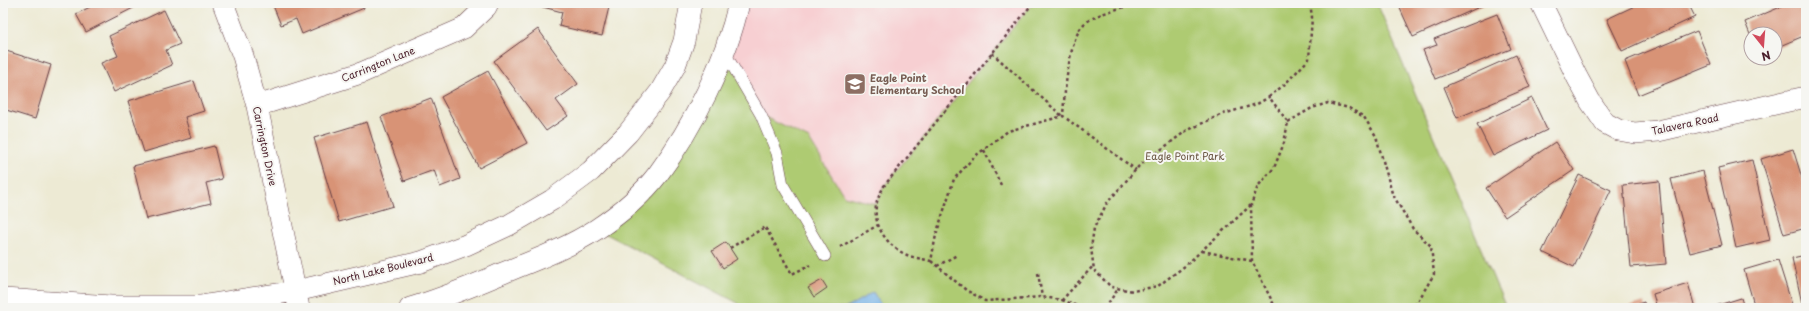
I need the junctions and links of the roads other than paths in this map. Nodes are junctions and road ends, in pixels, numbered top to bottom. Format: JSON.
{"nodes":[{"id":1,"x":223,"y":3,"type":"edge"},
{"id":2,"x":488,"y":3,"type":"edge"},
{"id":3,"x":691,"y":3,"type":"edge"},
{"id":4,"x":739,"y":3,"type":"edge"},
{"id":5,"x":1541,"y":3,"type":"edge"},
{"id":6,"x":725,"y":53,"type":"junction"},
{"id":7,"x":1806,"y":97,"type":"edge"},
{"id":8,"x":257,"y":106,"type":"junction"},
{"id":9,"x":825,"y":256,"type":"dead end"},
{"id":10,"x":3,"y":299,"type":"edge"},
{"id":11,"x":298,"y":300,"type":"edge"},
{"id":12,"x":410,"y":308,"type":"edge"}],
"edges":[{"from":1,"to":8,"type":"street","name":"Carrington Drive"},
{"from":2,"to":8,"type":"street","name":"Carrington Lane"},
{"from":3,"to":11,"type":"street","name":"North Lake Boulevard"},
{"from":4,"to":6,"type":"street"},
{"from":5,"to":7,"type":"street","name":"Talavera Road"},
{"from":6,"to":9,"type":"lane"},
{"from":6,"to":12,"type":"street"},
{"from":8,"to":11,"type":"street","name":"Carrington Drive"},
{"from":10,"to":11,"type":"street","name":"North Lake Boulevard"}]}
